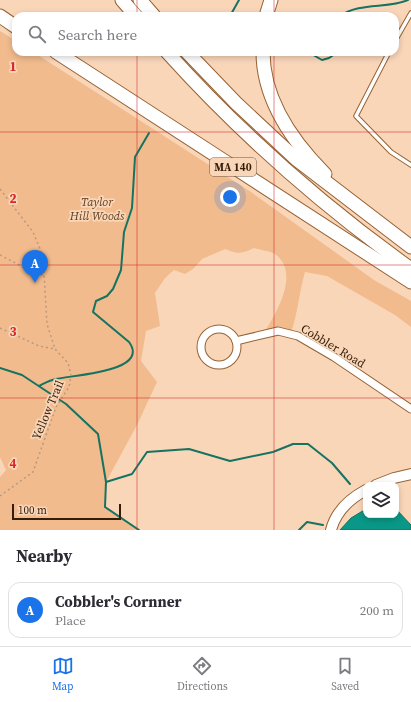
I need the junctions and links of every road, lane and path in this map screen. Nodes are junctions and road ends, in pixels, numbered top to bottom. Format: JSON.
{"nodes":[{"id":1,"x":122,"y":0,"type":"edge"},
{"id":2,"x":140,"y":0,"type":"edge"},
{"id":3,"x":271,"y":0,"type":"edge"},
{"id":4,"x":132,"y":12,"type":"edge"},
{"id":5,"x":150,"y":12,"type":"edge"},
{"id":6,"x":267,"y":12,"type":"edge"},
{"id":7,"x":411,"y":13,"type":"edge"},
{"id":8,"x":0,"y":16,"type":"edge"},
{"id":9,"x":12,"y":24,"type":"edge"},
{"id":10,"x":399,"y":34,"type":"edge"},
{"id":11,"x":62,"y":56,"type":"edge"},
{"id":12,"x":171,"y":56,"type":"edge"},
{"id":13,"x":191,"y":56,"type":"edge"},
{"id":14,"x":264,"y":56,"type":"edge"},
{"id":15,"x":387,"y":56,"type":"edge"},
{"id":16,"x":411,"y":165,"type":"edge"},
{"id":17,"x":0,"y":189,"type":"edge"},
{"id":18,"x":365,"y":213,"type":"junction"},
{"id":19,"x":411,"y":247,"type":"edge"},
{"id":20,"x":0,"y":255,"type":"edge"},
{"id":21,"x":411,"y":269,"type":"edge"},
{"id":22,"x":46,"y":276,"type":"junction"},
{"id":23,"x":411,"y":282,"type":"edge"},
{"id":24,"x":0,"y":328,"type":"edge"},
{"id":25,"x":236,"y":341,"type":"junction"},
{"id":26,"x":55,"y":349,"type":"junction"},
{"id":27,"x":411,"y":409,"type":"edge"},
{"id":28,"x":411,"y":474,"type":"edge"},
{"id":29,"x":384,"y":482,"type":"edge"},
{"id":30,"x":363,"y":492,"type":"edge"},
{"id":31,"x":0,"y":496,"type":"edge"},
{"id":32,"x":331,"y":530,"type":"edge"}],
"edges":[{"from":1,"to":4,"type":"highway"},
{"from":2,"to":5,"type":"highway"},
{"from":3,"to":6,"type":"highway"},
{"from":7,"to":10,"type":"lane"},
{"from":8,"to":9,"type":"highway"},
{"from":11,"to":23,"type":"highway","number":"MA 140"},
{"from":12,"to":21,"type":"highway"},
{"from":13,"to":18,"type":"highway"},
{"from":14,"to":18,"type":"highway"},
{"from":15,"to":16,"type":"lane"},
{"from":17,"to":22,"type":"path","name":"Yellow Trail"},
{"from":18,"to":19,"type":"highway"},
{"from":20,"to":22,"type":"path"},
{"from":22,"to":26,"type":"path","name":"Yellow Trail"},
{"from":24,"to":26,"type":"path"},
{"from":25,"to":25,"type":"street"},
{"from":25,"to":27,"type":"street","name":"Cobbler Road"},
{"from":26,"to":31,"type":"path","name":"Yellow Trail"},
{"from":28,"to":29,"type":"street"},
{"from":30,"to":32,"type":"street"}]}
